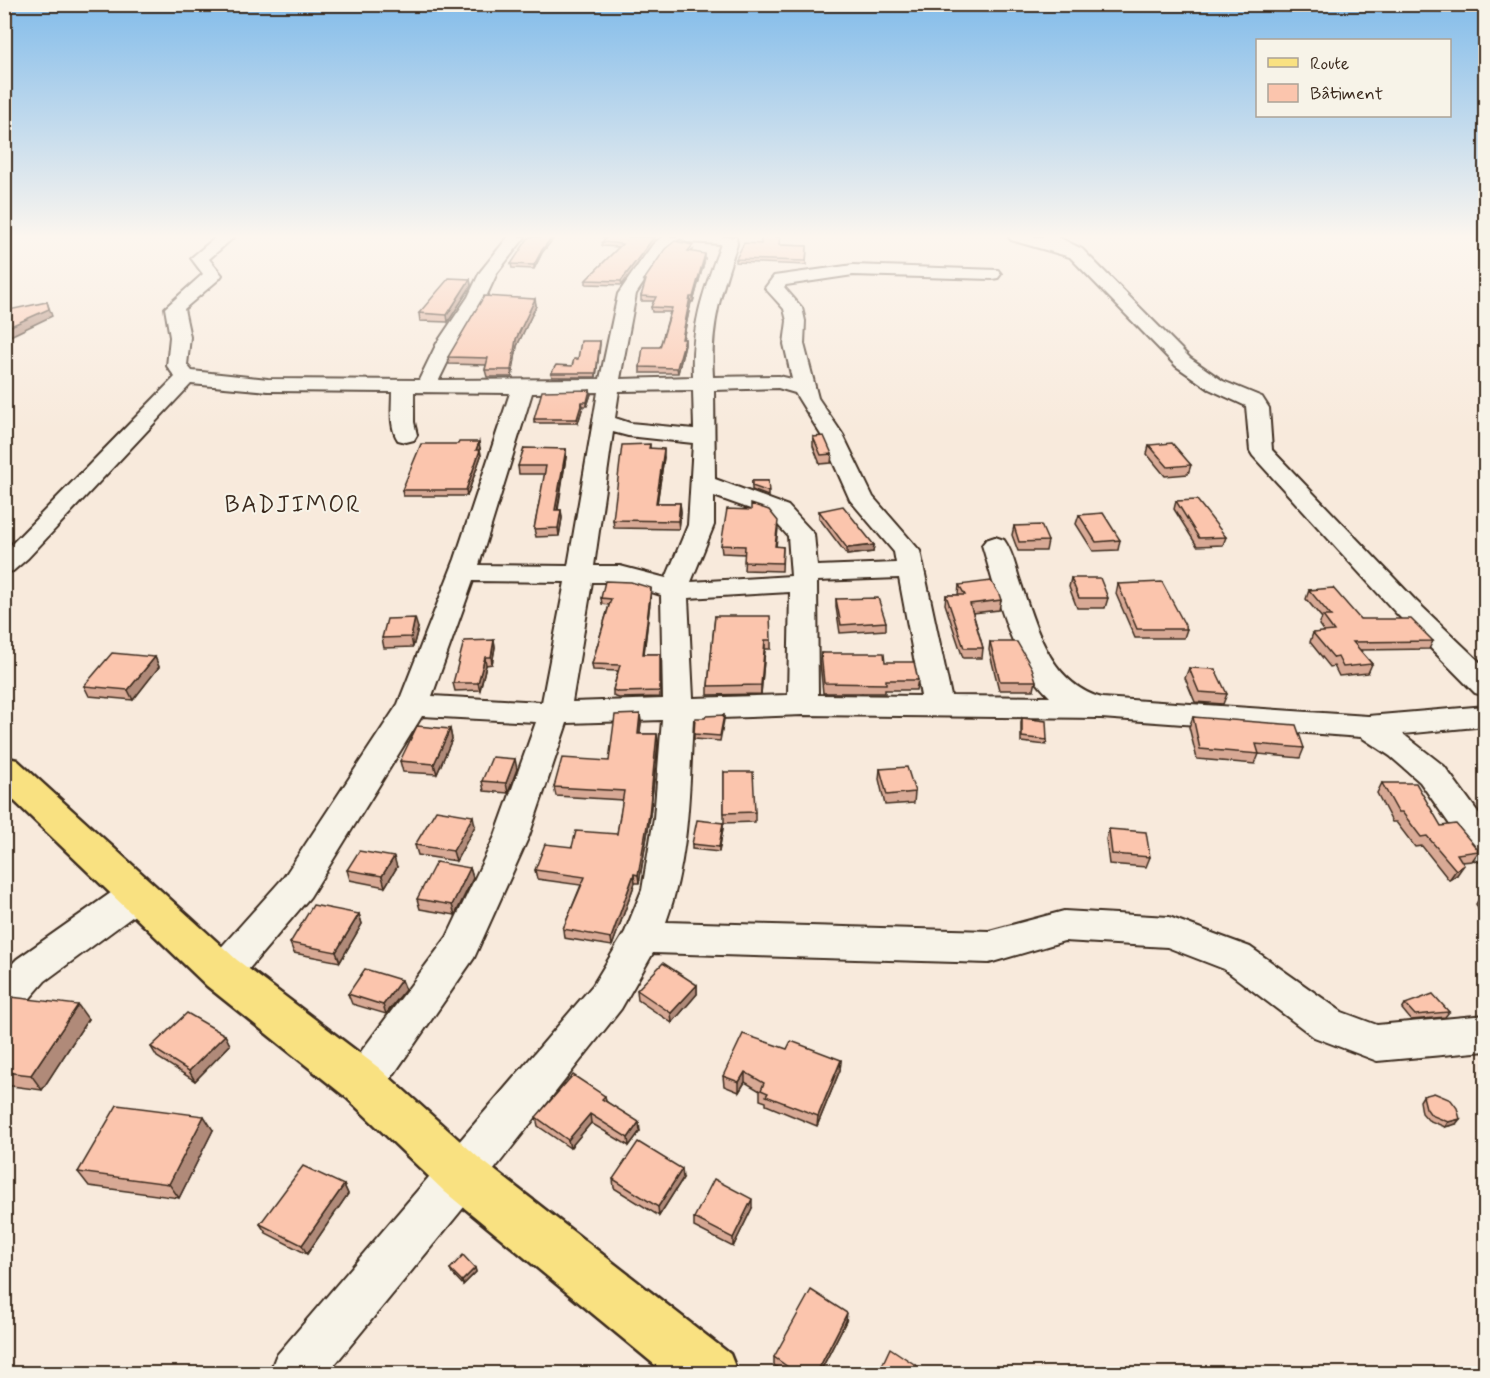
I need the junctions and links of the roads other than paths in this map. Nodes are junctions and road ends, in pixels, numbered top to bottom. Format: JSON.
{"nodes":[{"id":1,"x":182,"y":301,"type":"edge"},
{"id":2,"x":474,"y":301,"type":"edge"},
{"id":3,"x":625,"y":301,"type":"edge"},
{"id":4,"x":709,"y":301,"type":"edge"},
{"id":5,"x":787,"y":301,"type":"edge"},
{"id":6,"x":1123,"y":301,"type":"edge"},
{"id":7,"x":186,"y":377,"type":"junction"},
{"id":8,"x":702,"y":384,"type":"junction"},
{"id":9,"x":609,"y":385,"type":"junction"},
{"id":10,"x":403,"y":386,"type":"junction"},
{"id":11,"x":426,"y":386,"type":"junction"},
{"id":12,"x":523,"y":387,"type":"junction"},
{"id":13,"x":803,"y":389,"type":"junction"},
{"id":14,"x":604,"y":422,"type":"junction"},
{"id":15,"x":406,"y":435,"type":"dead end"},
{"id":16,"x":704,"y":437,"type":"junction"},
{"id":17,"x":702,"y":483,"type":"junction"},
{"id":18,"x":995,"y":545,"type":"dead end"},
{"id":19,"x":4,"y":565,"type":"edge"},
{"id":20,"x":910,"y":570,"type":"junction"},
{"id":21,"x":463,"y":573,"type":"junction"},
{"id":22,"x":580,"y":573,"type":"junction"},
{"id":23,"x":804,"y":579,"type":"junction"},
{"id":24,"x":674,"y":591,"type":"junction"},
{"id":25,"x":1485,"y":686,"type":"edge"},
{"id":26,"x":413,"y":705,"type":"junction"},
{"id":27,"x":803,"y":705,"type":"junction"},
{"id":28,"x":938,"y":705,"type":"junction"},
{"id":29,"x":678,"y":708,"type":"junction"},
{"id":30,"x":1101,"y":708,"type":"junction"},
{"id":31,"x":555,"y":713,"type":"junction"},
{"id":32,"x":1485,"y":716,"type":"edge"},
{"id":33,"x":1368,"y":727,"type":"junction"},
{"id":34,"x":4,"y":769,"type":"edge"},
{"id":35,"x":1485,"y":850,"type":"edge"},
{"id":36,"x":138,"y":893,"type":"junction"},
{"id":37,"x":642,"y":938,"type":"junction"},
{"id":38,"x":222,"y":973,"type":"junction"},
{"id":39,"x":4,"y":1000,"type":"edge"},
{"id":40,"x":1485,"y":1033,"type":"edge"},
{"id":41,"x":363,"y":1083,"type":"junction"},
{"id":42,"x":462,"y":1175,"type":"junction"},
{"id":43,"x":294,"y":1374,"type":"edge"},
{"id":44,"x":711,"y":1374,"type":"edge"}],
"edges":[{"from":1,"to":7,"type":"street"},
{"from":2,"to":11,"type":"street"},
{"from":3,"to":9,"type":"street"},
{"from":4,"to":8,"type":"street"},
{"from":5,"to":13,"type":"street"},
{"from":6,"to":25,"type":"street"},
{"from":7,"to":10,"type":"street"},
{"from":7,"to":19,"type":"street"},
{"from":8,"to":9,"type":"street"},
{"from":8,"to":13,"type":"street"},
{"from":8,"to":16,"type":"street"},
{"from":9,"to":12,"type":"street"},
{"from":9,"to":14,"type":"street"},
{"from":10,"to":11,"type":"street"},
{"from":10,"to":15,"type":"street"},
{"from":11,"to":12,"type":"street"},
{"from":12,"to":21,"type":"street"},
{"from":13,"to":20,"type":"street"},
{"from":14,"to":16,"type":"street"},
{"from":14,"to":22,"type":"street"},
{"from":16,"to":17,"type":"street"},
{"from":17,"to":23,"type":"street"},
{"from":17,"to":24,"type":"street"},
{"from":18,"to":30,"type":"street"},
{"from":20,"to":23,"type":"street"},
{"from":20,"to":28,"type":"street"},
{"from":21,"to":22,"type":"street"},
{"from":21,"to":26,"type":"street"},
{"from":22,"to":24,"type":"street"},
{"from":22,"to":31,"type":"street"},
{"from":23,"to":24,"type":"street"},
{"from":23,"to":27,"type":"street"},
{"from":24,"to":29,"type":"street"},
{"from":26,"to":31,"type":"street"},
{"from":26,"to":38,"type":"street"},
{"from":27,"to":28,"type":"street"},
{"from":27,"to":29,"type":"street"},
{"from":28,"to":30,"type":"street"},
{"from":29,"to":31,"type":"street"},
{"from":29,"to":37,"type":"street"},
{"from":30,"to":33,"type":"street"},
{"from":31,"to":41,"type":"street"},
{"from":32,"to":33,"type":"street"},
{"from":33,"to":35,"type":"street"},
{"from":34,"to":36,"type":"main road"},
{"from":36,"to":38,"type":"main road"},
{"from":36,"to":39,"type":"street"},
{"from":37,"to":40,"type":"street"},
{"from":37,"to":42,"type":"street"},
{"from":38,"to":41,"type":"main road"},
{"from":41,"to":42,"type":"main road"},
{"from":42,"to":43,"type":"street"},
{"from":42,"to":44,"type":"main road"}]}
